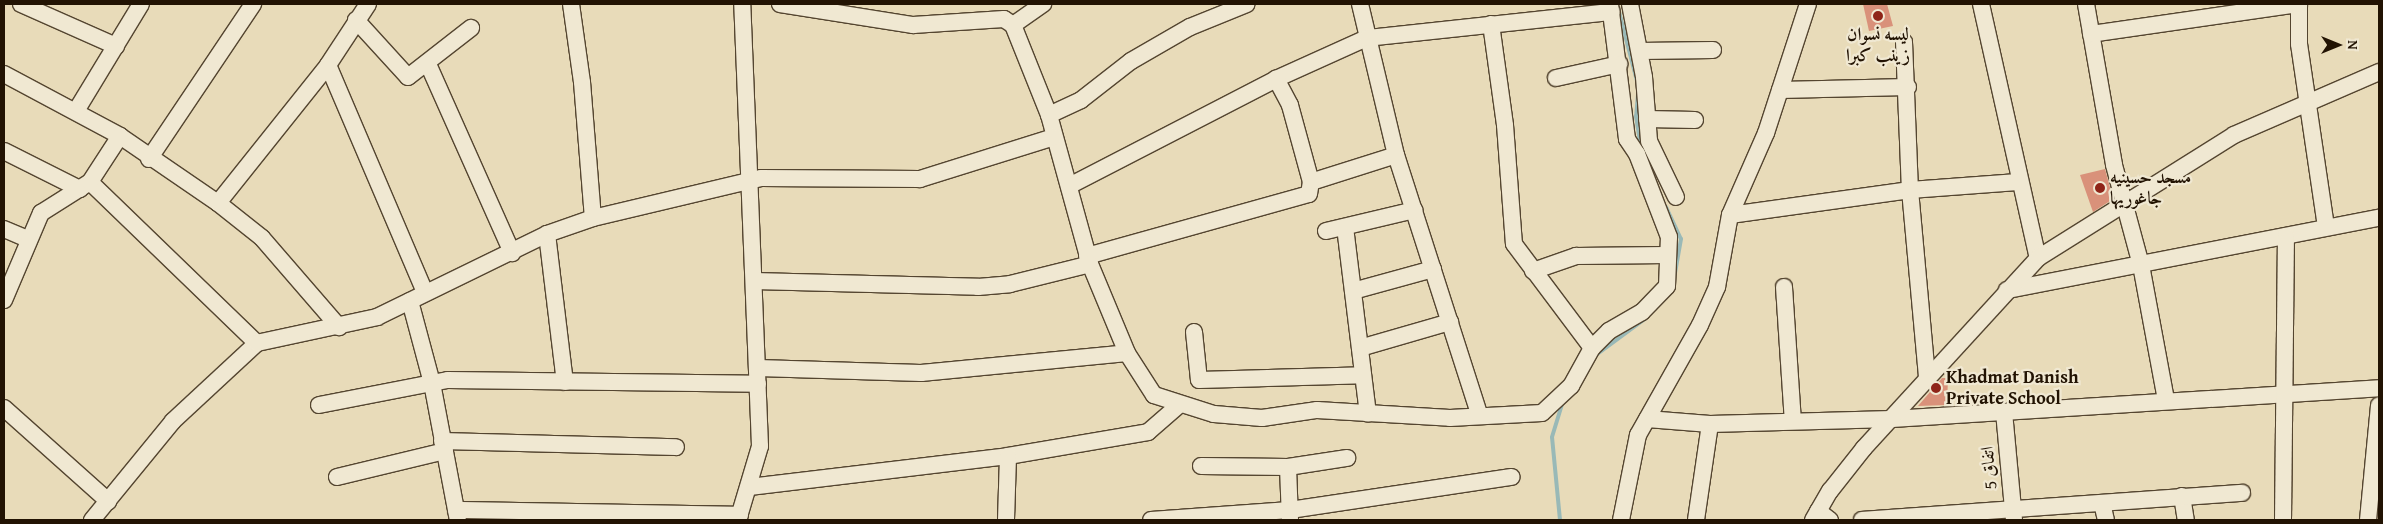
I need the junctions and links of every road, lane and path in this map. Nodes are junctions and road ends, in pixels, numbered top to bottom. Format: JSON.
{"nodes":[{"id":1,"x":21,"y":4,"type":"edge"},
{"id":2,"x":141,"y":4,"type":"edge"},
{"id":3,"x":253,"y":4,"type":"edge"},
{"id":4,"x":368,"y":4,"type":"edge"},
{"id":5,"x":571,"y":4,"type":"edge"},
{"id":6,"x":742,"y":4,"type":"edge"},
{"id":7,"x":780,"y":4,"type":"edge"},
{"id":8,"x":1008,"y":4,"type":"edge"},
{"id":9,"x":1044,"y":4,"type":"edge"},
{"id":10,"x":1247,"y":4,"type":"edge"},
{"id":11,"x":1360,"y":4,"type":"edge"},
{"id":12,"x":1630,"y":4,"type":"edge"},
{"id":13,"x":1808,"y":4,"type":"edge"},
{"id":14,"x":1980,"y":4,"type":"edge"},
{"id":15,"x":2086,"y":4,"type":"edge"},
{"id":16,"x":2299,"y":4,"type":"edge"},
{"id":17,"x":1229,"y":8,"type":"edge"},
{"id":18,"x":1611,"y":8,"type":"edge"},
{"id":19,"x":2204,"y":10,"type":"edge"},
{"id":20,"x":356,"y":20,"type":"junction"},
{"id":21,"x":1011,"y":23,"type":"junction"},
{"id":22,"x":1491,"y":24,"type":"junction"},
{"id":23,"x":471,"y":28,"type":"dead end"},
{"id":24,"x":2091,"y":34,"type":"junction"},
{"id":25,"x":1367,"y":38,"type":"junction"},
{"id":26,"x":1904,"y":42,"type":"dead end"},
{"id":27,"x":116,"y":46,"type":"junction"},
{"id":28,"x":1713,"y":50,"type":"dead end"},
{"id":29,"x":1640,"y":51,"type":"junction"},
{"id":30,"x":428,"y":64,"type":"junction"},
{"id":31,"x":1619,"y":64,"type":"junction"},
{"id":32,"x":328,"y":65,"type":"junction"},
{"id":33,"x":2379,"y":72,"type":"edge"},
{"id":34,"x":4,"y":74,"type":"edge"},
{"id":35,"x":1556,"y":78,"type":"dead end"},
{"id":36,"x":1276,"y":79,"type":"junction"},
{"id":37,"x":1908,"y":87,"type":"junction"},
{"id":38,"x":1780,"y":90,"type":"junction"},
{"id":39,"x":2310,"y":100,"type":"junction"},
{"id":40,"x":76,"y":111,"type":"junction"},
{"id":41,"x":1049,"y":115,"type":"junction"},
{"id":42,"x":1647,"y":119,"type":"junction"},
{"id":43,"x":1695,"y":120,"type":"dead end"},
{"id":44,"x":120,"y":136,"type":"junction"},
{"id":45,"x":1054,"y":137,"type":"junction"},
{"id":46,"x":4,"y":150,"type":"edge"},
{"id":47,"x":1396,"y":155,"type":"junction"},
{"id":48,"x":149,"y":159,"type":"junction"},
{"id":49,"x":746,"y":180,"type":"junction"},
{"id":50,"x":1311,"y":182,"type":"junction"},
{"id":51,"x":2018,"y":182,"type":"junction"},
{"id":52,"x":85,"y":186,"type":"junction"},
{"id":53,"x":1069,"y":186,"type":"junction"},
{"id":54,"x":1910,"y":190,"type":"junction"},
{"id":55,"x":1676,"y":197,"type":"dead end"},
{"id":56,"x":218,"y":203,"type":"junction"},
{"id":57,"x":2126,"y":203,"type":"junction"},
{"id":58,"x":1415,"y":210,"type":"junction"},
{"id":59,"x":1730,"y":215,"type":"junction"},
{"id":60,"x":593,"y":218,"type":"junction"},
{"id":61,"x":2379,"y":218,"type":"edge"},
{"id":62,"x":1345,"y":227,"type":"junction"},
{"id":63,"x":2326,"y":227,"type":"junction"},
{"id":64,"x":4,"y":229,"type":"edge"},
{"id":65,"x":1326,"y":232,"type":"dead end"},
{"id":66,"x":547,"y":234,"type":"junction"},
{"id":67,"x":2286,"y":236,"type":"junction"},
{"id":68,"x":28,"y":239,"type":"junction"},
{"id":69,"x":512,"y":253,"type":"junction"},
{"id":70,"x":1667,"y":255,"type":"junction"},
{"id":71,"x":2038,"y":258,"type":"junction"},
{"id":72,"x":1088,"y":260,"type":"junction"},
{"id":73,"x":2140,"y":265,"type":"junction"},
{"id":74,"x":1432,"y":269,"type":"junction"},
{"id":75,"x":1533,"y":271,"type":"junction"},
{"id":76,"x":754,"y":281,"type":"junction"},
{"id":77,"x":1784,"y":287,"type":"dead end"},
{"id":78,"x":2007,"y":290,"type":"junction"},
{"id":79,"x":1353,"y":291,"type":"junction"},
{"id":80,"x":425,"y":292,"type":"junction"},
{"id":81,"x":4,"y":300,"type":"edge"},
{"id":82,"x":410,"y":301,"type":"junction"},
{"id":83,"x":1450,"y":322,"type":"junction"},
{"id":84,"x":339,"y":327,"type":"junction"},
{"id":85,"x":1194,"y":332,"type":"dead end"},
{"id":86,"x":257,"y":344,"type":"junction"},
{"id":87,"x":1360,"y":348,"type":"junction"},
{"id":88,"x":1592,"y":348,"type":"junction"},
{"id":89,"x":1127,"y":353,"type":"junction"},
{"id":90,"x":1363,"y":375,"type":"junction"},
{"id":91,"x":758,"y":376,"type":"junction"},
{"id":92,"x":1927,"y":378,"type":"junction"},
{"id":93,"x":565,"y":382,"type":"junction"},
{"id":94,"x":432,"y":383,"type":"junction"},
{"id":95,"x":2379,"y":388,"type":"edge"},
{"id":96,"x":2283,"y":394,"type":"junction"},
{"id":97,"x":2166,"y":400,"type":"junction"},
{"id":98,"x":319,"y":405,"type":"dead end"},
{"id":99,"x":1178,"y":406,"type":"junction"},
{"id":100,"x":2379,"y":406,"type":"edge"},
{"id":101,"x":4,"y":408,"type":"edge"},
{"id":102,"x":2004,"y":412,"type":"junction"},
{"id":103,"x":1368,"y":414,"type":"junction"},
{"id":104,"x":1480,"y":416,"type":"junction"},
{"id":105,"x":1647,"y":419,"type":"junction"},
{"id":106,"x":1892,"y":419,"type":"junction"},
{"id":107,"x":1793,"y":422,"type":"junction"},
{"id":108,"x":1710,"y":424,"type":"junction"},
{"id":109,"x":444,"y":446,"type":"junction"},
{"id":110,"x":676,"y":447,"type":"dead end"},
{"id":111,"x":1008,"y":456,"type":"junction"},
{"id":112,"x":1346,"y":458,"type":"dead end"},
{"id":113,"x":1201,"y":466,"type":"dead end"},
{"id":114,"x":1288,"y":466,"type":"junction"},
{"id":115,"x":337,"y":477,"type":"dead end"},
{"id":116,"x":1512,"y":477,"type":"dead end"},
{"id":117,"x":749,"y":487,"type":"junction"},
{"id":118,"x":2242,"y":493,"type":"dead end"},
{"id":119,"x":2182,"y":496,"type":"junction"},
{"id":120,"x":108,"y":501,"type":"junction"},
{"id":121,"x":2102,"y":503,"type":"junction"},
{"id":122,"x":2013,"y":514,"type":"edge"},
{"id":123,"x":1290,"y":515,"type":"edge"},
{"id":124,"x":1820,"y":517,"type":"edge"},
{"id":125,"x":457,"y":518,"type":"edge"},
{"id":126,"x":739,"y":518,"type":"edge"},
{"id":127,"x":1916,"y":518,"type":"edge"},
{"id":128,"x":92,"y":520,"type":"edge"},
{"id":129,"x":1003,"y":520,"type":"edge"},
{"id":130,"x":1151,"y":520,"type":"edge"},
{"id":131,"x":1621,"y":520,"type":"edge"},
{"id":132,"x":1696,"y":520,"type":"edge"},
{"id":133,"x":1862,"y":520,"type":"edge"},
{"id":134,"x":2106,"y":520,"type":"edge"},
{"id":135,"x":2186,"y":520,"type":"edge"},
{"id":136,"x":2283,"y":520,"type":"edge"},
{"id":137,"x":2368,"y":520,"type":"edge"}],
"edges":[{"from":1,"to":27,"type":"street"},
{"from":2,"to":27,"type":"street"},
{"from":3,"to":48,"type":"street"},
{"from":4,"to":20,"type":"street"},
{"from":5,"to":60,"type":"street"},
{"from":6,"to":49,"type":"street"},
{"from":7,"to":21,"type":"street"},
{"from":8,"to":21,"type":"street"},
{"from":9,"to":21,"type":"street"},
{"from":10,"to":17,"type":"street"},
{"from":11,"to":25,"type":"street"},
{"from":12,"to":29,"type":"street"},
{"from":13,"to":38,"type":"street"},
{"from":14,"to":51,"type":"street"},
{"from":15,"to":24,"type":"street"},
{"from":16,"to":19,"type":"street"},
{"from":16,"to":39,"type":"street"},
{"from":17,"to":41,"type":"street"},
{"from":18,"to":22,"type":"street"},
{"from":18,"to":31,"type":"street"},
{"from":19,"to":24,"type":"street"},
{"from":20,"to":30,"type":"street"},
{"from":20,"to":32,"type":"street"},
{"from":21,"to":41,"type":"street"},
{"from":22,"to":25,"type":"street"},
{"from":22,"to":75,"type":"street"},
{"from":23,"to":30,"type":"street"},
{"from":24,"to":57,"type":"street"},
{"from":25,"to":36,"type":"street"},
{"from":25,"to":47,"type":"street"},
{"from":26,"to":37,"type":"street"},
{"from":27,"to":40,"type":"street"},
{"from":28,"to":29,"type":"street"},
{"from":29,"to":42,"type":"street"},
{"from":30,"to":69,"type":"street"},
{"from":31,"to":35,"type":"street"},
{"from":31,"to":70,"type":"street"},
{"from":32,"to":56,"type":"street"},
{"from":32,"to":80,"type":"street"},
{"from":33,"to":39,"type":"street"},
{"from":34,"to":40,"type":"street"},
{"from":36,"to":50,"type":"street"},
{"from":36,"to":53,"type":"street"},
{"from":37,"to":38,"type":"street"},
{"from":37,"to":54,"type":"street"},
{"from":38,"to":59,"type":"street"},
{"from":39,"to":57,"type":"street"},
{"from":39,"to":63,"type":"street"},
{"from":40,"to":44,"type":"street"},
{"from":41,"to":45,"type":"street"},
{"from":42,"to":43,"type":"street"},
{"from":42,"to":55,"type":"street"},
{"from":44,"to":48,"type":"street"},
{"from":44,"to":52,"type":"street"},
{"from":45,"to":49,"type":"street"},
{"from":45,"to":53,"type":"street"},
{"from":46,"to":52,"type":"street"},
{"from":47,"to":50,"type":"street"},
{"from":47,"to":58,"type":"street"},
{"from":48,"to":56,"type":"street"},
{"from":49,"to":60,"type":"street"},
{"from":49,"to":76,"type":"street"},
{"from":50,"to":72,"type":"street"},
{"from":51,"to":54,"type":"street"},
{"from":51,"to":71,"type":"street"},
{"from":52,"to":68,"type":"street"},
{"from":52,"to":86,"type":"street"},
{"from":53,"to":72,"type":"street"},
{"from":54,"to":59,"type":"street"},
{"from":54,"to":92,"type":"street"},
{"from":56,"to":84,"type":"street"},
{"from":57,"to":71,"type":"street"},
{"from":57,"to":73,"type":"street"},
{"from":58,"to":62,"type":"street"},
{"from":58,"to":74,"type":"street"},
{"from":59,"to":105,"type":"street"},
{"from":60,"to":66,"type":"street"},
{"from":61,"to":63,"type":"street"},
{"from":62,"to":65,"type":"street"},
{"from":62,"to":79,"type":"street"},
{"from":63,"to":67,"type":"street"},
{"from":64,"to":68,"type":"street"},
{"from":66,"to":69,"type":"street"},
{"from":66,"to":93,"type":"street"},
{"from":67,"to":73,"type":"street"},
{"from":67,"to":96,"type":"street"},
{"from":68,"to":81,"type":"street"},
{"from":69,"to":80,"type":"street"},
{"from":70,"to":75,"type":"street"},
{"from":70,"to":88,"type":"street"},
{"from":71,"to":78,"type":"street"},
{"from":72,"to":76,"type":"street"},
{"from":72,"to":89,"type":"street"},
{"from":73,"to":78,"type":"street"},
{"from":73,"to":97,"type":"street"},
{"from":74,"to":79,"type":"street"},
{"from":74,"to":83,"type":"street"},
{"from":75,"to":88,"type":"street"},
{"from":76,"to":91,"type":"street"},
{"from":77,"to":107,"type":"street"},
{"from":78,"to":92,"type":"street"},
{"from":79,"to":87,"type":"street"},
{"from":80,"to":82,"type":"street"},
{"from":82,"to":84,"type":"street"},
{"from":82,"to":94,"type":"street"},
{"from":83,"to":87,"type":"street"},
{"from":83,"to":104,"type":"street"},
{"from":84,"to":86,"type":"street"},
{"from":85,"to":90,"type":"street"},
{"from":86,"to":120,"type":"street"},
{"from":87,"to":90,"type":"street"},
{"from":88,"to":104,"type":"street"},
{"from":89,"to":91,"type":"street"},
{"from":89,"to":99,"type":"street"},
{"from":90,"to":103,"type":"street"},
{"from":91,"to":93,"type":"street"},
{"from":91,"to":117,"type":"street"},
{"from":92,"to":106,"type":"street"},
{"from":93,"to":94,"type":"street"},
{"from":94,"to":98,"type":"street"},
{"from":94,"to":109,"type":"street"},
{"from":95,"to":96,"type":"street"},
{"from":96,"to":97,"type":"street"},
{"from":96,"to":136,"type":"street"},
{"from":97,"to":102,"type":"street"},
{"from":99,"to":103,"type":"street"},
{"from":99,"to":111,"type":"street"},
{"from":100,"to":137,"type":"street"},
{"from":101,"to":120,"type":"street"},
{"from":102,"to":106,"type":"street"},
{"from":102,"to":122,"type":"street","name":"اتفاق 5"},
{"from":103,"to":104,"type":"street"},
{"from":105,"to":108,"type":"street"},
{"from":105,"to":131,"type":"street"},
{"from":106,"to":107,"type":"street"},
{"from":106,"to":124,"type":"street"},
{"from":107,"to":108,"type":"street"},
{"from":108,"to":132,"type":"street"},
{"from":109,"to":110,"type":"street"},
{"from":109,"to":115,"type":"street"},
{"from":109,"to":125,"type":"street"},
{"from":111,"to":117,"type":"street"},
{"from":111,"to":129,"type":"street"},
{"from":112,"to":114,"type":"street"},
{"from":113,"to":114,"type":"street"},
{"from":114,"to":123,"type":"street"},
{"from":116,"to":123,"type":"street"},
{"from":117,"to":126,"type":"street"},
{"from":118,"to":119,"type":"street"},
{"from":119,"to":121,"type":"street"},
{"from":119,"to":135,"type":"street"},
{"from":120,"to":128,"type":"street"},
{"from":121,"to":122,"type":"street"},
{"from":121,"to":134,"type":"street"},
{"from":122,"to":127,"type":"street"},
{"from":123,"to":130,"type":"street"},
{"from":125,"to":126,"type":"street"},
{"from":127,"to":133,"type":"street"}]}
